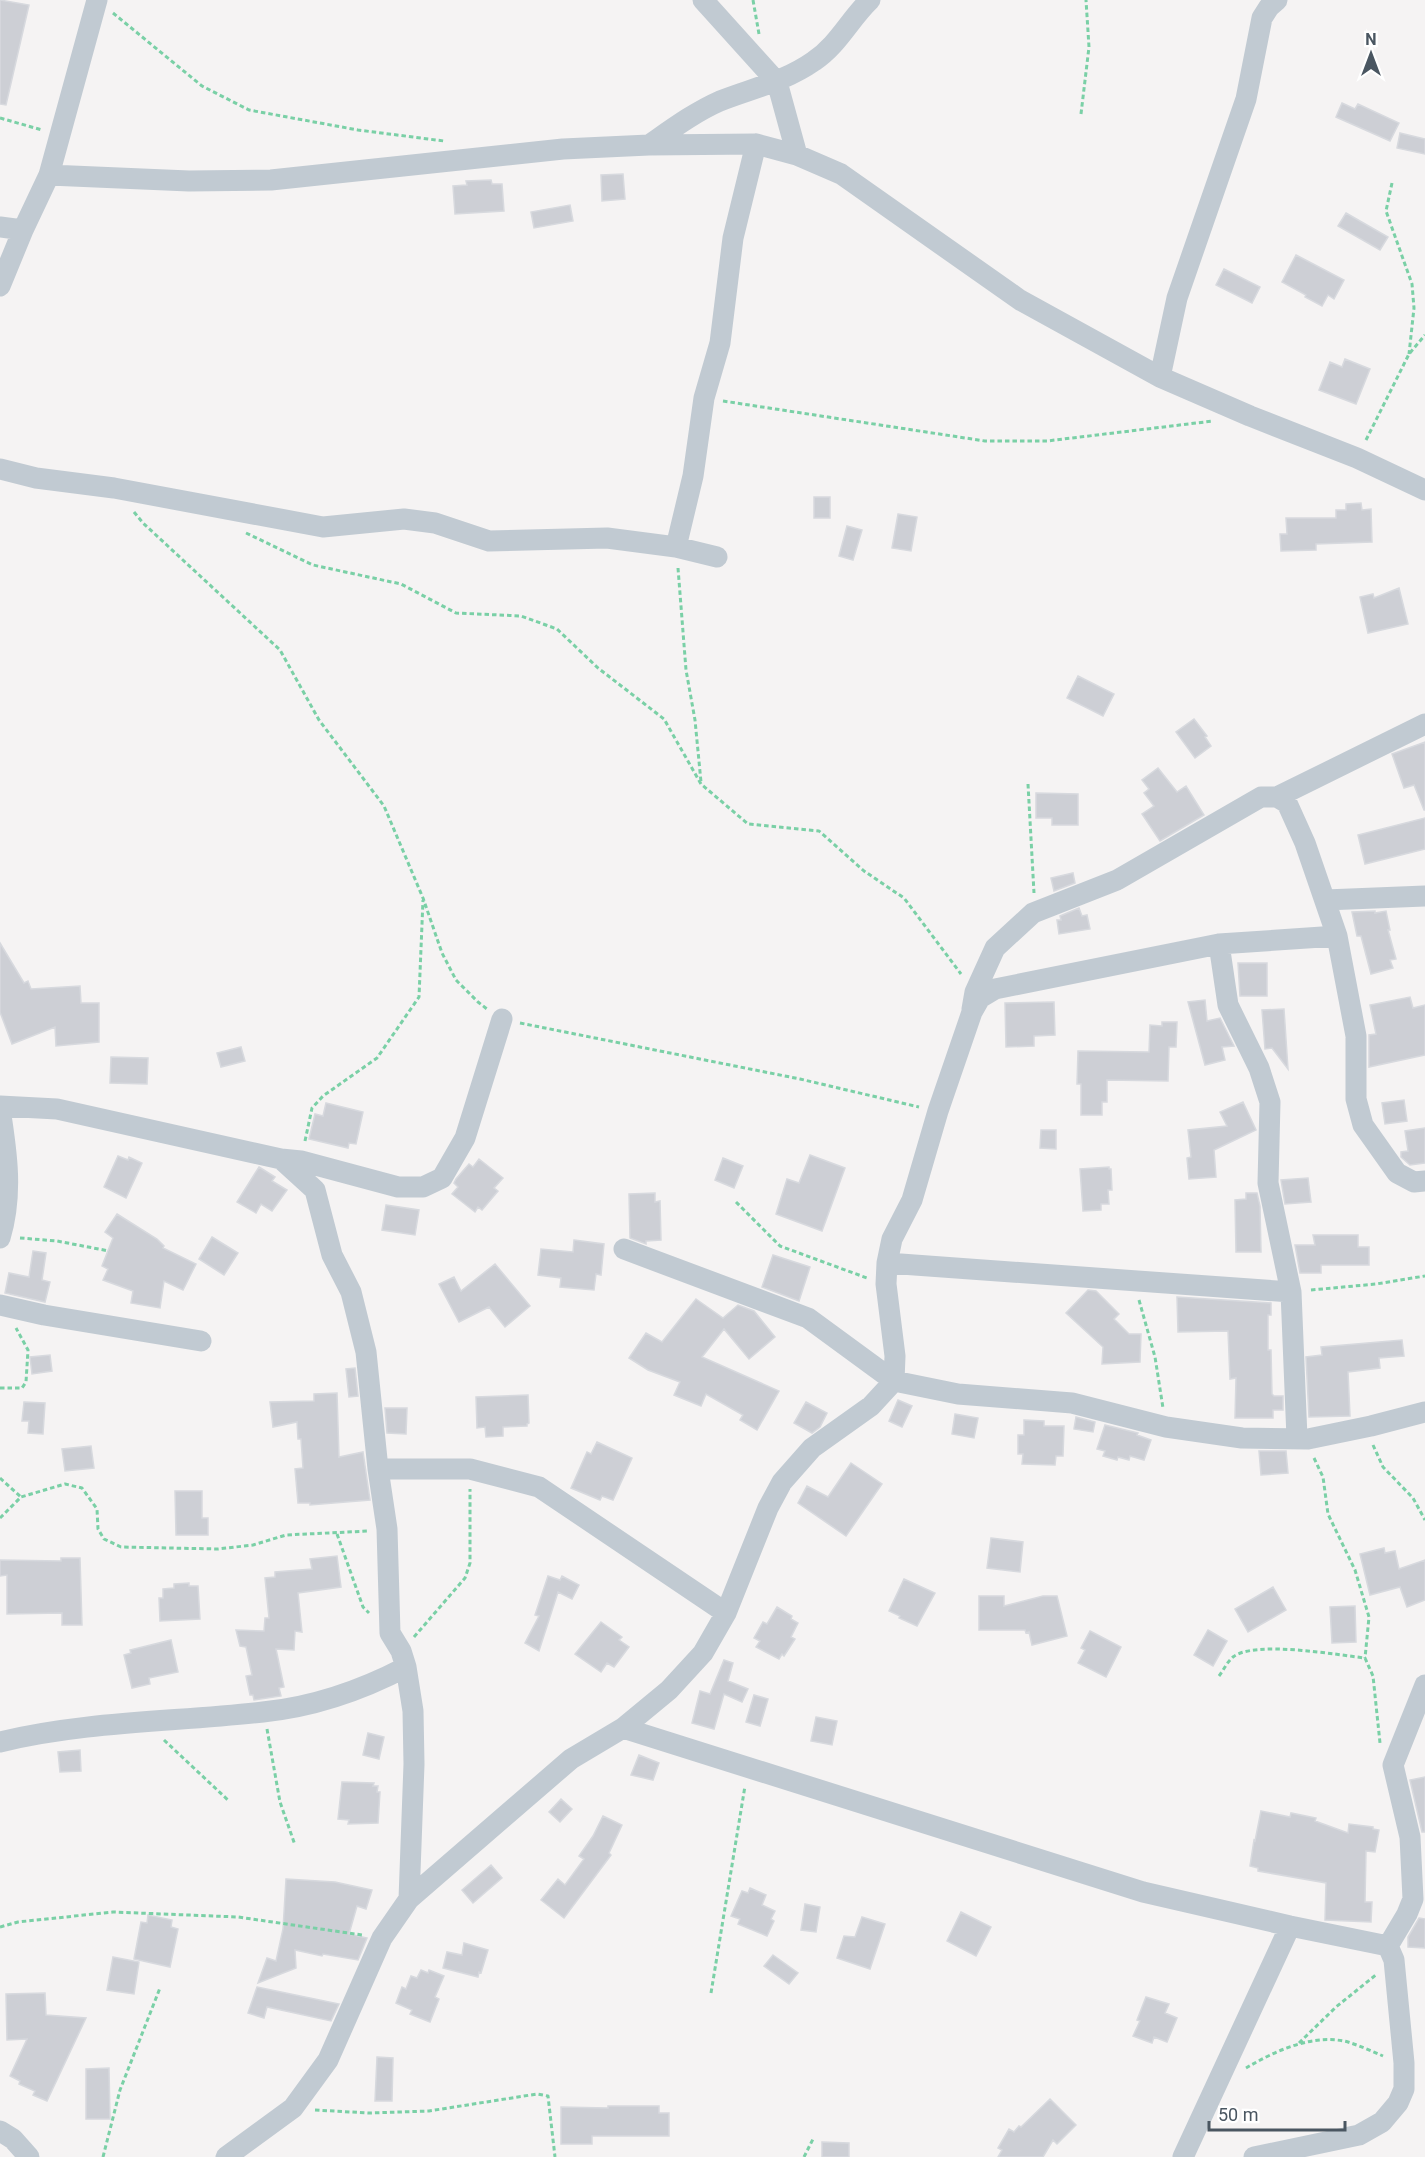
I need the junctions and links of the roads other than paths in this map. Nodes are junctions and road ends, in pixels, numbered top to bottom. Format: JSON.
{"nodes":[{"id":1,"x":97,"y":0,"type":"edge"},
{"id":2,"x":703,"y":0,"type":"edge"},
{"id":3,"x":870,"y":0,"type":"edge"},
{"id":4,"x":1277,"y":0,"type":"edge"},
{"id":5,"x":777,"y":82,"type":"junction"},
{"id":6,"x":756,"y":144,"type":"junction"},
{"id":7,"x":649,"y":145,"type":"junction"},
{"id":8,"x":797,"y":155,"type":"junction"},
{"id":9,"x":49,"y":175,"type":"junction"},
{"id":10,"x":0,"y":226,"type":"edge"},
{"id":11,"x":23,"y":230,"type":"junction"},
{"id":12,"x":0,"y":286,"type":"edge"},
{"id":13,"x":1160,"y":377,"type":"junction"},
{"id":14,"x":0,"y":469,"type":"edge"},
{"id":15,"x":1425,"y":490,"type":"edge"},
{"id":16,"x":676,"y":547,"type":"junction"},
{"id":17,"x":717,"y":557,"type":"dead end"},
{"id":18,"x":1425,"y":724,"type":"edge"},
{"id":19,"x":1277,"y":797,"type":"junction"},
{"id":20,"x":1425,"y":896,"type":"edge"},
{"id":21,"x":1325,"y":900,"type":"junction"},
{"id":22,"x":1337,"y":936,"type":"junction"},
{"id":23,"x":1219,"y":944,"type":"junction"},
{"id":24,"x":973,"y":1002,"type":"junction"},
{"id":25,"x":502,"y":1019,"type":"road end"},
{"id":26,"x":0,"y":1108,"type":"edge"},
{"id":27,"x":291,"y":1160,"type":"junction"},
{"id":28,"x":1425,"y":1181,"type":"edge"},
{"id":29,"x":0,"y":1237,"type":"edge"},
{"id":30,"x":624,"y":1249,"type":"dead end"},
{"id":31,"x":886,"y":1274,"type":"junction"},
{"id":32,"x":1291,"y":1292,"type":"junction"},
{"id":33,"x":0,"y":1305,"type":"edge"},
{"id":34,"x":201,"y":1341,"type":"dead end"},
{"id":35,"x":894,"y":1381,"type":"junction"},
{"id":36,"x":1425,"y":1412,"type":"edge"},
{"id":37,"x":1303,"y":1439,"type":"junction"},
{"id":38,"x":378,"y":1469,"type":"junction"},
{"id":39,"x":726,"y":1613,"type":"junction"},
{"id":40,"x":404,"y":1659,"type":"junction"},
{"id":41,"x":1425,"y":1685,"type":"edge"},
{"id":42,"x":623,"y":1728,"type":"junction"},
{"id":43,"x":0,"y":1742,"type":"edge"},
{"id":44,"x":409,"y":1899,"type":"junction"},
{"id":45,"x":1290,"y":1926,"type":"junction"},
{"id":46,"x":1391,"y":1953,"type":"junction"},
{"id":47,"x":0,"y":2131,"type":"edge"},
{"id":48,"x":29,"y":2157,"type":"edge"},
{"id":49,"x":226,"y":2157,"type":"edge"},
{"id":50,"x":1183,"y":2157,"type":"edge"},
{"id":51,"x":1254,"y":2157,"type":"edge"}],
"edges":[{"from":1,"to":9,"type":"street"},
{"from":2,"to":5,"type":"street"},
{"from":3,"to":5,"type":"street"},
{"from":4,"to":13,"type":"street"},
{"from":5,"to":7,"type":"street"},
{"from":5,"to":8,"type":"street"},
{"from":6,"to":7,"type":"street"},
{"from":6,"to":8,"type":"street"},
{"from":6,"to":16,"type":"street"},
{"from":7,"to":9,"type":"street"},
{"from":8,"to":13,"type":"street"},
{"from":9,"to":11,"type":"street"},
{"from":10,"to":11,"type":"street"},
{"from":11,"to":12,"type":"street"},
{"from":13,"to":15,"type":"street"},
{"from":14,"to":16,"type":"street"},
{"from":16,"to":17,"type":"street"},
{"from":18,"to":19,"type":"street"},
{"from":19,"to":21,"type":"street"},
{"from":19,"to":24,"type":"street"},
{"from":20,"to":21,"type":"street"},
{"from":21,"to":22,"type":"street"},
{"from":22,"to":23,"type":"street"},
{"from":22,"to":28,"type":"street"},
{"from":23,"to":24,"type":"street"},
{"from":23,"to":32,"type":"street"},
{"from":24,"to":31,"type":"street"},
{"from":25,"to":27,"type":"street"},
{"from":26,"to":27,"type":"street"},
{"from":26,"to":29,"type":"street"},
{"from":27,"to":38,"type":"street"},
{"from":30,"to":35,"type":"street"},
{"from":31,"to":32,"type":"street"},
{"from":31,"to":35,"type":"street"},
{"from":32,"to":37,"type":"street"},
{"from":33,"to":34,"type":"street"},
{"from":35,"to":37,"type":"street"},
{"from":35,"to":39,"type":"street"},
{"from":36,"to":37,"type":"street"},
{"from":38,"to":39,"type":"street"},
{"from":38,"to":40,"type":"street"},
{"from":39,"to":42,"type":"street"},
{"from":40,"to":43,"type":"street"},
{"from":40,"to":44,"type":"street"},
{"from":41,"to":46,"type":"street"},
{"from":42,"to":44,"type":"street"},
{"from":42,"to":45,"type":"street"},
{"from":44,"to":49,"type":"street"},
{"from":45,"to":46,"type":"street"},
{"from":45,"to":50,"type":"street"},
{"from":46,"to":51,"type":"street"},
{"from":47,"to":48,"type":"street"}]}
